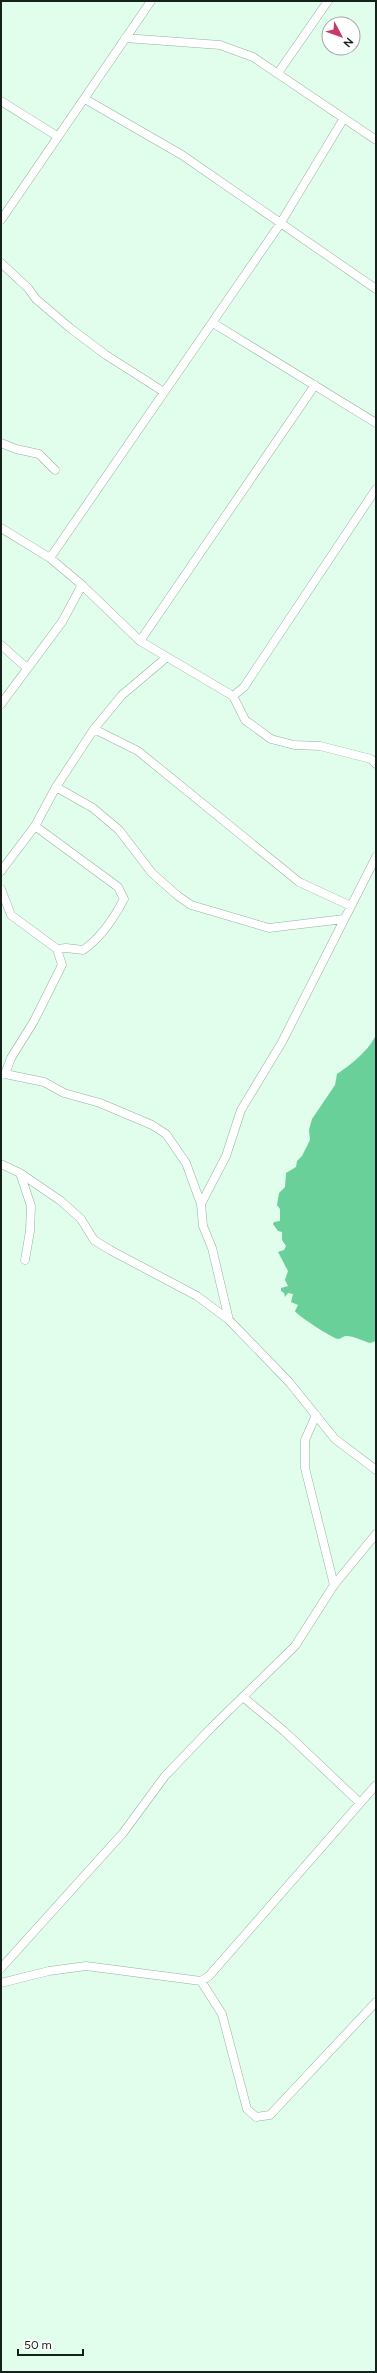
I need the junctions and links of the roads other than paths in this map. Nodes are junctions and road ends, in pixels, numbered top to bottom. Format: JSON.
{"nodes":[{"id":1,"x":151,"y":1,"type":"edge"},
{"id":2,"x":328,"y":1,"type":"edge"},
{"id":3,"x":125,"y":38,"type":"junction"},
{"id":4,"x":278,"y":73,"type":"junction"},
{"id":5,"x":85,"y":99,"type":"junction"},
{"id":6,"x":1,"y":101,"type":"edge"},
{"id":7,"x":344,"y":118,"type":"junction"},
{"id":8,"x":57,"y":136,"type":"junction"},
{"id":9,"x":376,"y":140,"type":"edge"},
{"id":10,"x":1,"y":220,"type":"edge"},
{"id":11,"x":280,"y":224,"type":"junction"},
{"id":12,"x":1,"y":263,"type":"edge"},
{"id":13,"x":376,"y":289,"type":"edge"},
{"id":14,"x":213,"y":323,"type":"junction"},
{"id":15,"x":315,"y":385,"type":"junction"},
{"id":16,"x":164,"y":392,"type":"junction"},
{"id":17,"x":376,"y":423,"type":"edge"},
{"id":18,"x":1,"y":443,"type":"edge"},
{"id":19,"x":55,"y":470,"type":"dead end"},
{"id":20,"x":376,"y":489,"type":"edge"},
{"id":21,"x":1,"y":528,"type":"edge"},
{"id":22,"x":50,"y":558,"type":"junction"},
{"id":23,"x":82,"y":585,"type":"junction"},
{"id":24,"x":140,"y":641,"type":"junction"},
{"id":25,"x":1,"y":645,"type":"edge"},
{"id":26,"x":167,"y":656,"type":"junction"},
{"id":27,"x":27,"y":668,"type":"junction"},
{"id":28,"x":233,"y":696,"type":"junction"},
{"id":29,"x":1,"y":704,"type":"edge"},
{"id":30,"x":94,"y":729,"type":"junction"},
{"id":31,"x":374,"y":761,"type":"edge"},
{"id":32,"x":56,"y":787,"type":"junction"},
{"id":33,"x":35,"y":826,"type":"junction"},
{"id":34,"x":376,"y":857,"type":"edge"},
{"id":35,"x":1,"y":871,"type":"edge"},
{"id":36,"x":1,"y":889,"type":"edge"},
{"id":37,"x":351,"y":906,"type":"junction"},
{"id":38,"x":344,"y":919,"type":"junction"},
{"id":39,"x":57,"y":949,"type":"junction"},
{"id":40,"x":3,"y":1074,"type":"edge"},
{"id":41,"x":1,"y":1164,"type":"edge"},
{"id":42,"x":20,"y":1173,"type":"junction"},
{"id":43,"x":201,"y":1204,"type":"junction"},
{"id":44,"x":26,"y":1260,"type":"dead end"},
{"id":45,"x":229,"y":1320,"type":"junction"},
{"id":46,"x":316,"y":1415,"type":"junction"},
{"id":47,"x":376,"y":1470,"type":"edge"},
{"id":48,"x":376,"y":1534,"type":"edge"},
{"id":49,"x":334,"y":1585,"type":"junction"},
{"id":50,"x":243,"y":1696,"type":"junction"},
{"id":51,"x":376,"y":1785,"type":"edge"},
{"id":52,"x":360,"y":1803,"type":"junction"},
{"id":53,"x":1,"y":1968,"type":"edge"},
{"id":54,"x":201,"y":1981,"type":"junction"},
{"id":55,"x":1,"y":1982,"type":"edge"},
{"id":56,"x":376,"y":2002,"type":"edge"}],
"edges":[{"from":1,"to":3,"type":"street"},
{"from":2,"to":4,"type":"street"},
{"from":3,"to":4,"type":"street"},
{"from":3,"to":5,"type":"street"},
{"from":4,"to":7,"type":"street"},
{"from":5,"to":8,"type":"street"},
{"from":5,"to":11,"type":"street"},
{"from":6,"to":8,"type":"street"},
{"from":7,"to":9,"type":"street"},
{"from":7,"to":11,"type":"street"},
{"from":8,"to":10,"type":"street"},
{"from":11,"to":13,"type":"street"},
{"from":11,"to":14,"type":"street"},
{"from":12,"to":16,"type":"street"},
{"from":14,"to":15,"type":"street"},
{"from":14,"to":16,"type":"street"},
{"from":15,"to":17,"type":"street"},
{"from":15,"to":24,"type":"street"},
{"from":16,"to":22,"type":"street"},
{"from":18,"to":19,"type":"street"},
{"from":20,"to":28,"type":"street"},
{"from":21,"to":22,"type":"street"},
{"from":22,"to":23,"type":"street"},
{"from":23,"to":24,"type":"street"},
{"from":23,"to":27,"type":"street"},
{"from":24,"to":26,"type":"street"},
{"from":25,"to":27,"type":"street"},
{"from":26,"to":28,"type":"street"},
{"from":26,"to":30,"type":"street"},
{"from":27,"to":29,"type":"street"},
{"from":28,"to":31,"type":"street"},
{"from":30,"to":32,"type":"street"},
{"from":30,"to":37,"type":"street"},
{"from":32,"to":33,"type":"street"},
{"from":32,"to":38,"type":"street"},
{"from":33,"to":35,"type":"street"},
{"from":33,"to":39,"type":"street"},
{"from":34,"to":37,"type":"street"},
{"from":36,"to":39,"type":"street"},
{"from":37,"to":38,"type":"street"},
{"from":38,"to":43,"type":"street"},
{"from":39,"to":40,"type":"street"},
{"from":40,"to":43,"type":"street"},
{"from":41,"to":42,"type":"street"},
{"from":42,"to":44,"type":"street"},
{"from":42,"to":45,"type":"street"},
{"from":43,"to":45,"type":"street"},
{"from":45,"to":46,"type":"street"},
{"from":46,"to":47,"type":"street"},
{"from":46,"to":49,"type":"street"},
{"from":48,"to":49,"type":"street"},
{"from":49,"to":50,"type":"street"},
{"from":50,"to":52,"type":"street"},
{"from":50,"to":53,"type":"street"},
{"from":51,"to":52,"type":"street"},
{"from":52,"to":54,"type":"street"},
{"from":54,"to":55,"type":"street"},
{"from":54,"to":56,"type":"street"}]}
